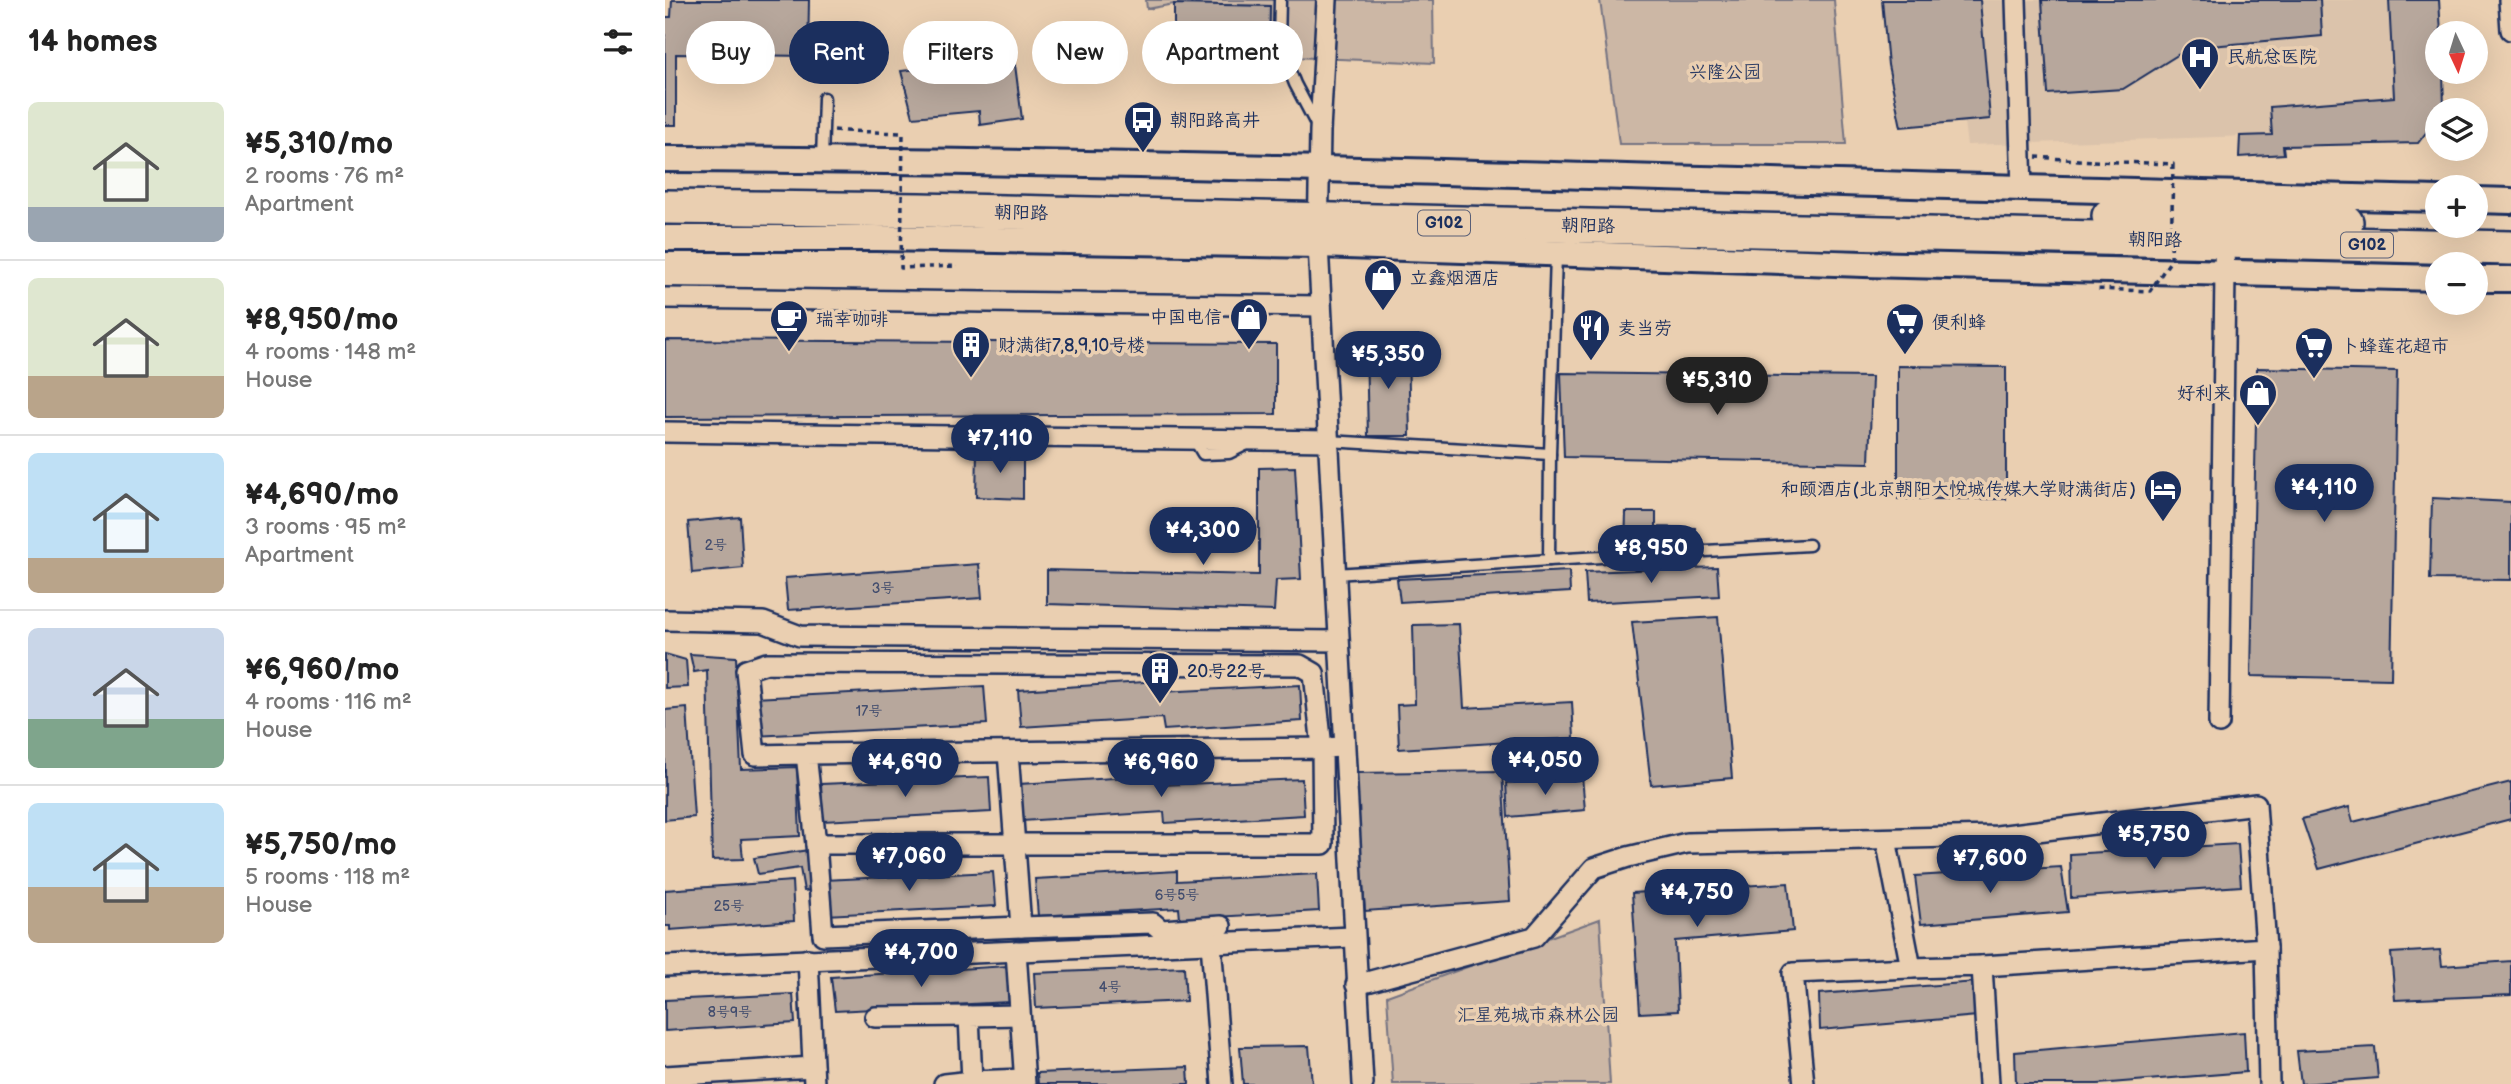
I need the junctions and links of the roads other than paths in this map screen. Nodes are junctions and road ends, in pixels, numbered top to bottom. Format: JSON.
{"nodes":[{"id":1,"x":1280,"y":0,"type":"edge"},
{"id":2,"x":1327,"y":0,"type":"edge"},
{"id":3,"x":2016,"y":0,"type":"edge"},
{"id":4,"x":2508,"y":0,"type":"edge"},
{"id":5,"x":2511,"y":30,"type":"edge"},
{"id":6,"x":824,"y":98,"type":"dead end"},
{"id":7,"x":1320,"y":131,"type":"junction"},
{"id":8,"x":665,"y":159,"type":"edge"},
{"id":9,"x":823,"y":160,"type":"junction"},
{"id":10,"x":665,"y":189,"type":"edge"},
{"id":11,"x":2022,"y":189,"type":"junction"},
{"id":12,"x":2488,"y":200,"type":"edge"},
{"id":13,"x":2425,"y":201,"type":"edge"},
{"id":14,"x":2511,"y":201,"type":"edge"},
{"id":15,"x":665,"y":207,"type":"edge"},
{"id":16,"x":1318,"y":208,"type":"junction"},
{"id":17,"x":2425,"y":224,"type":"edge"},
{"id":18,"x":2488,"y":225,"type":"edge"},
{"id":19,"x":2511,"y":226,"type":"edge"},
{"id":20,"x":2223,"y":232,"type":"junction"},
{"id":21,"x":665,"y":238,"type":"edge"},
{"id":22,"x":2511,"y":248,"type":"edge"},
{"id":23,"x":1556,"y":254,"type":"junction"},
{"id":24,"x":2425,"y":275,"type":"edge"},
{"id":25,"x":2488,"y":279,"type":"edge"},
{"id":26,"x":2511,"y":279,"type":"edge"},
{"id":27,"x":665,"y":298,"type":"edge"},
{"id":28,"x":1321,"y":306,"type":"junction"},
{"id":29,"x":665,"y":432,"type":"edge"},
{"id":30,"x":1328,"y":441,"type":"junction"},
{"id":31,"x":1550,"y":454,"type":"junction"},
{"id":32,"x":1809,"y":545,"type":"dead end"},
{"id":33,"x":1549,"y":560,"type":"junction"},
{"id":34,"x":1335,"y":573,"type":"junction"},
{"id":35,"x":665,"y":620,"type":"edge"},
{"id":36,"x":1338,"y":640,"type":"junction"},
{"id":37,"x":2219,"y":723,"type":"dead end"},
{"id":38,"x":1343,"y":747,"type":"junction"},
{"id":39,"x":1322,"y":748,"type":"junction"},
{"id":40,"x":1008,"y":752,"type":"junction"},
{"id":41,"x":806,"y":754,"type":"junction"},
{"id":42,"x":1886,"y":838,"type":"junction"},
{"id":43,"x":816,"y":844,"type":"junction"},
{"id":44,"x":1015,"y":844,"type":"junction"},
{"id":45,"x":1021,"y":927,"type":"junction"},
{"id":46,"x":1216,"y":934,"type":"junction"},
{"id":47,"x":1353,"y":937,"type":"junction"},
{"id":48,"x":2266,"y":948,"type":"junction"},
{"id":49,"x":1016,"y":951,"type":"junction"},
{"id":50,"x":808,"y":960,"type":"junction"},
{"id":51,"x":665,"y":966,"type":"edge"},
{"id":52,"x":1982,"y":966,"type":"junction"},
{"id":53,"x":1911,"y":968,"type":"junction"},
{"id":54,"x":1356,"y":985,"type":"junction"},
{"id":55,"x":1020,"y":1015,"type":"junction"},
{"id":56,"x":969,"y":1016,"type":"junction"},
{"id":57,"x":875,"y":1017,"type":"dead end"},
{"id":58,"x":814,"y":1075,"type":"edge"},
{"id":59,"x":665,"y":1076,"type":"edge"},
{"id":60,"x":1024,"y":1081,"type":"edge"},
{"id":61,"x":972,"y":1082,"type":"junction"},
{"id":62,"x":944,"y":1084,"type":"edge"},
{"id":63,"x":1222,"y":1084,"type":"edge"},
{"id":64,"x":1363,"y":1084,"type":"edge"},
{"id":65,"x":1804,"y":1084,"type":"edge"},
{"id":66,"x":1989,"y":1084,"type":"edge"},
{"id":67,"x":2269,"y":1084,"type":"edge"}],
"edges":[{"from":1,"to":7,"type":"lane"},
{"from":2,"to":7,"type":"street"},
{"from":3,"to":11,"type":"street"},
{"from":4,"to":5,"type":"street"},
{"from":6,"to":9,"type":"lane"},
{"from":7,"to":16,"type":"street"},
{"from":8,"to":9,"type":"street","name":"朝阳路"},
{"from":9,"to":16,"type":"street","name":"朝阳路"},
{"from":10,"to":16,"type":"highway","name":"朝阳路","number":"G102"},
{"from":11,"to":16,"type":"street","name":"朝阳路"},
{"from":11,"to":20,"type":"street","name":"朝阳路"},
{"from":12,"to":14,"type":"street"},
{"from":13,"to":20,"type":"street","name":"朝阳路"},
{"from":15,"to":16,"type":"highway","name":"朝阳路","number":"G102"},
{"from":16,"to":20,"type":"highway","name":"朝阳路","number":"G102"},
{"from":16,"to":21,"type":"street","name":"朝阳路"},
{"from":16,"to":23,"type":"street","name":"朝阳路"},
{"from":16,"to":28,"type":"street"},
{"from":17,"to":20,"type":"highway","name":"朝阳路","number":"G102"},
{"from":18,"to":19,"type":"highway"},
{"from":20,"to":22,"type":"highway","name":"朝阳路","number":"G102"},
{"from":20,"to":23,"type":"street","name":"朝阳路"},
{"from":20,"to":24,"type":"street","name":"朝阳路"},
{"from":20,"to":37,"type":"street"},
{"from":23,"to":31,"type":"lane"},
{"from":25,"to":26,"type":"street"},
{"from":27,"to":28,"type":"street"},
{"from":28,"to":30,"type":"street"},
{"from":29,"to":30,"type":"street"},
{"from":30,"to":31,"type":"lane"},
{"from":30,"to":34,"type":"street"},
{"from":31,"to":33,"type":"lane"},
{"from":32,"to":33,"type":"lane"},
{"from":33,"to":34,"type":"lane"},
{"from":34,"to":36,"type":"street"},
{"from":35,"to":36,"type":"street"},
{"from":36,"to":38,"type":"street"},
{"from":38,"to":39,"type":"street"},
{"from":38,"to":47,"type":"street"},
{"from":39,"to":40,"type":"street"},
{"from":39,"to":41,"type":"street"},
{"from":39,"to":44,"type":"street"},
{"from":40,"to":41,"type":"street"},
{"from":40,"to":44,"type":"street"},
{"from":41,"to":43,"type":"street"},
{"from":42,"to":48,"type":"street"},
{"from":42,"to":53,"type":"street"},
{"from":42,"to":54,"type":"street"},
{"from":43,"to":44,"type":"street"},
{"from":43,"to":45,"type":"street"},
{"from":44,"to":45,"type":"street"},
{"from":45,"to":46,"type":"street"},
{"from":46,"to":47,"type":"street"},
{"from":46,"to":49,"type":"street"},
{"from":46,"to":63,"type":"street"},
{"from":47,"to":54,"type":"street"},
{"from":48,"to":52,"type":"street"},
{"from":48,"to":67,"type":"street"},
{"from":49,"to":50,"type":"street"},
{"from":49,"to":55,"type":"street"},
{"from":50,"to":51,"type":"street"},
{"from":50,"to":58,"type":"street"},
{"from":52,"to":53,"type":"street"},
{"from":52,"to":66,"type":"street"},
{"from":53,"to":65,"type":"street"},
{"from":54,"to":64,"type":"street"},
{"from":55,"to":56,"type":"street"},
{"from":55,"to":60,"type":"street"},
{"from":56,"to":57,"type":"street"},
{"from":56,"to":61,"type":"street"},
{"from":58,"to":59,"type":"street"},
{"from":60,"to":61,"type":"street"},
{"from":61,"to":62,"type":"street"}]}
